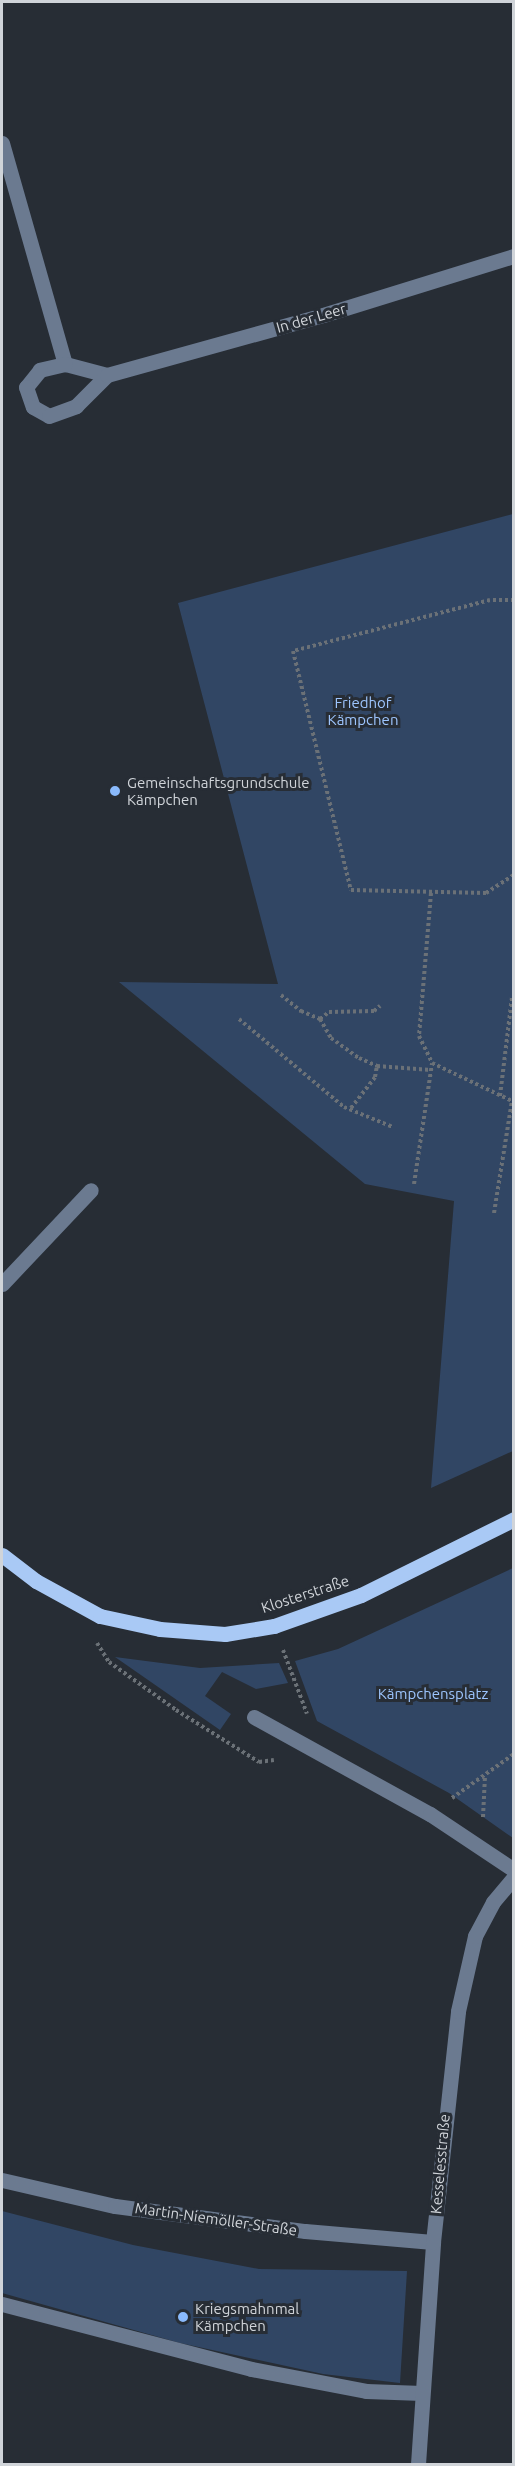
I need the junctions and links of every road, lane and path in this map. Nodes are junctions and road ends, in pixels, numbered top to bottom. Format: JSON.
{"nodes":[{"id":1,"x":2,"y":143,"type":"edge"},
{"id":2,"x":513,"y":256,"type":"edge"},
{"id":3,"x":65,"y":364,"type":"junction"},
{"id":4,"x":107,"y":375,"type":"junction"},
{"id":5,"x":513,"y":600,"type":"edge"},
{"id":6,"x":513,"y":875,"type":"edge"},
{"id":7,"x":431,"y":893,"type":"junction"},
{"id":8,"x":281,"y":995,"type":"dead end"},
{"id":9,"x":512,"y":997,"type":"dead end"},
{"id":10,"x":380,"y":1006,"type":"dead end"},
{"id":11,"x":239,"y":1019,"type":"dead end"},
{"id":12,"x":320,"y":1019,"type":"junction"},
{"id":13,"x":432,"y":1063,"type":"junction"},
{"id":14,"x":377,"y":1066,"type":"junction"},
{"id":15,"x":431,"y":1070,"type":"junction"},
{"id":16,"x":500,"y":1096,"type":"junction"},
{"id":17,"x":513,"y":1101,"type":"edge"},
{"id":18,"x":351,"y":1108,"type":"junction"},
{"id":19,"x":393,"y":1127,"type":"dead end"},
{"id":20,"x":414,"y":1184,"type":"dead end"},
{"id":21,"x":91,"y":1191,"type":"dead end"},
{"id":22,"x":494,"y":1213,"type":"dead end"},
{"id":23,"x":2,"y":1284,"type":"edge"},
{"id":24,"x":513,"y":1519,"type":"edge"},
{"id":25,"x":2,"y":1555,"type":"edge"},
{"id":26,"x":100,"y":1616,"type":"junction"},
{"id":27,"x":274,"y":1626,"type":"junction"},
{"id":28,"x":254,"y":1717,"type":"dead end"},
{"id":29,"x":513,"y":1754,"type":"edge"},
{"id":30,"x":321,"y":1755,"type":"junction"},
{"id":31,"x":485,"y":1776,"type":"junction"},
{"id":32,"x":430,"y":1814,"type":"junction"},
{"id":33,"x":482,"y":1847,"type":"junction"},
{"id":34,"x":513,"y":1870,"type":"edge"},
{"id":35,"x":513,"y":1877,"type":"edge"},
{"id":36,"x":2,"y":2180,"type":"edge"},
{"id":37,"x":433,"y":2242,"type":"junction"},
{"id":38,"x":2,"y":2304,"type":"edge"},
{"id":39,"x":422,"y":2392,"type":"junction"},
{"id":40,"x":418,"y":2464,"type":"edge"}],
"edges":[{"from":1,"to":3,"type":"street"},
{"from":2,"to":4,"type":"street","name":"In der Leer"},
{"from":3,"to":4,"type":"street"},
{"from":3,"to":4,"type":"street","name":"In der Leer"},
{"from":5,"to":7,"type":"path"},
{"from":6,"to":7,"type":"path"},
{"from":7,"to":13,"type":"path"},
{"from":8,"to":12,"type":"path"},
{"from":9,"to":16,"type":"path"},
{"from":10,"to":12,"type":"path"},
{"from":11,"to":18,"type":"path"},
{"from":12,"to":14,"type":"path"},
{"from":13,"to":15,"type":"path"},
{"from":13,"to":16,"type":"path"},
{"from":14,"to":15,"type":"path"},
{"from":14,"to":18,"type":"path"},
{"from":15,"to":20,"type":"path"},
{"from":16,"to":17,"type":"path"},
{"from":17,"to":22,"type":"path"},
{"from":18,"to":19,"type":"path"},
{"from":21,"to":23,"type":"street"},
{"from":24,"to":27,"type":"main road","name":"Klosterstraße"},
{"from":25,"to":26,"type":"main road","name":"Klosterstraße"},
{"from":26,"to":27,"type":"main road","name":"Klosterstraße"},
{"from":26,"to":30,"type":"path"},
{"from":27,"to":30,"type":"path"},
{"from":28,"to":30,"type":"street"},
{"from":29,"to":31,"type":"path"},
{"from":30,"to":32,"type":"street"},
{"from":31,"to":32,"type":"path"},
{"from":31,"to":33,"type":"path"},
{"from":32,"to":33,"type":"street"},
{"from":33,"to":34,"type":"street"},
{"from":35,"to":37,"type":"street","name":"Kesselesstraße"},
{"from":36,"to":37,"type":"street","name":"Martin-Niemöller-Straße"},
{"from":37,"to":39,"type":"street","name":"Kesselesstraße"},
{"from":38,"to":39,"type":"street"},
{"from":39,"to":40,"type":"street","name":"Kesselesstraße"}]}
